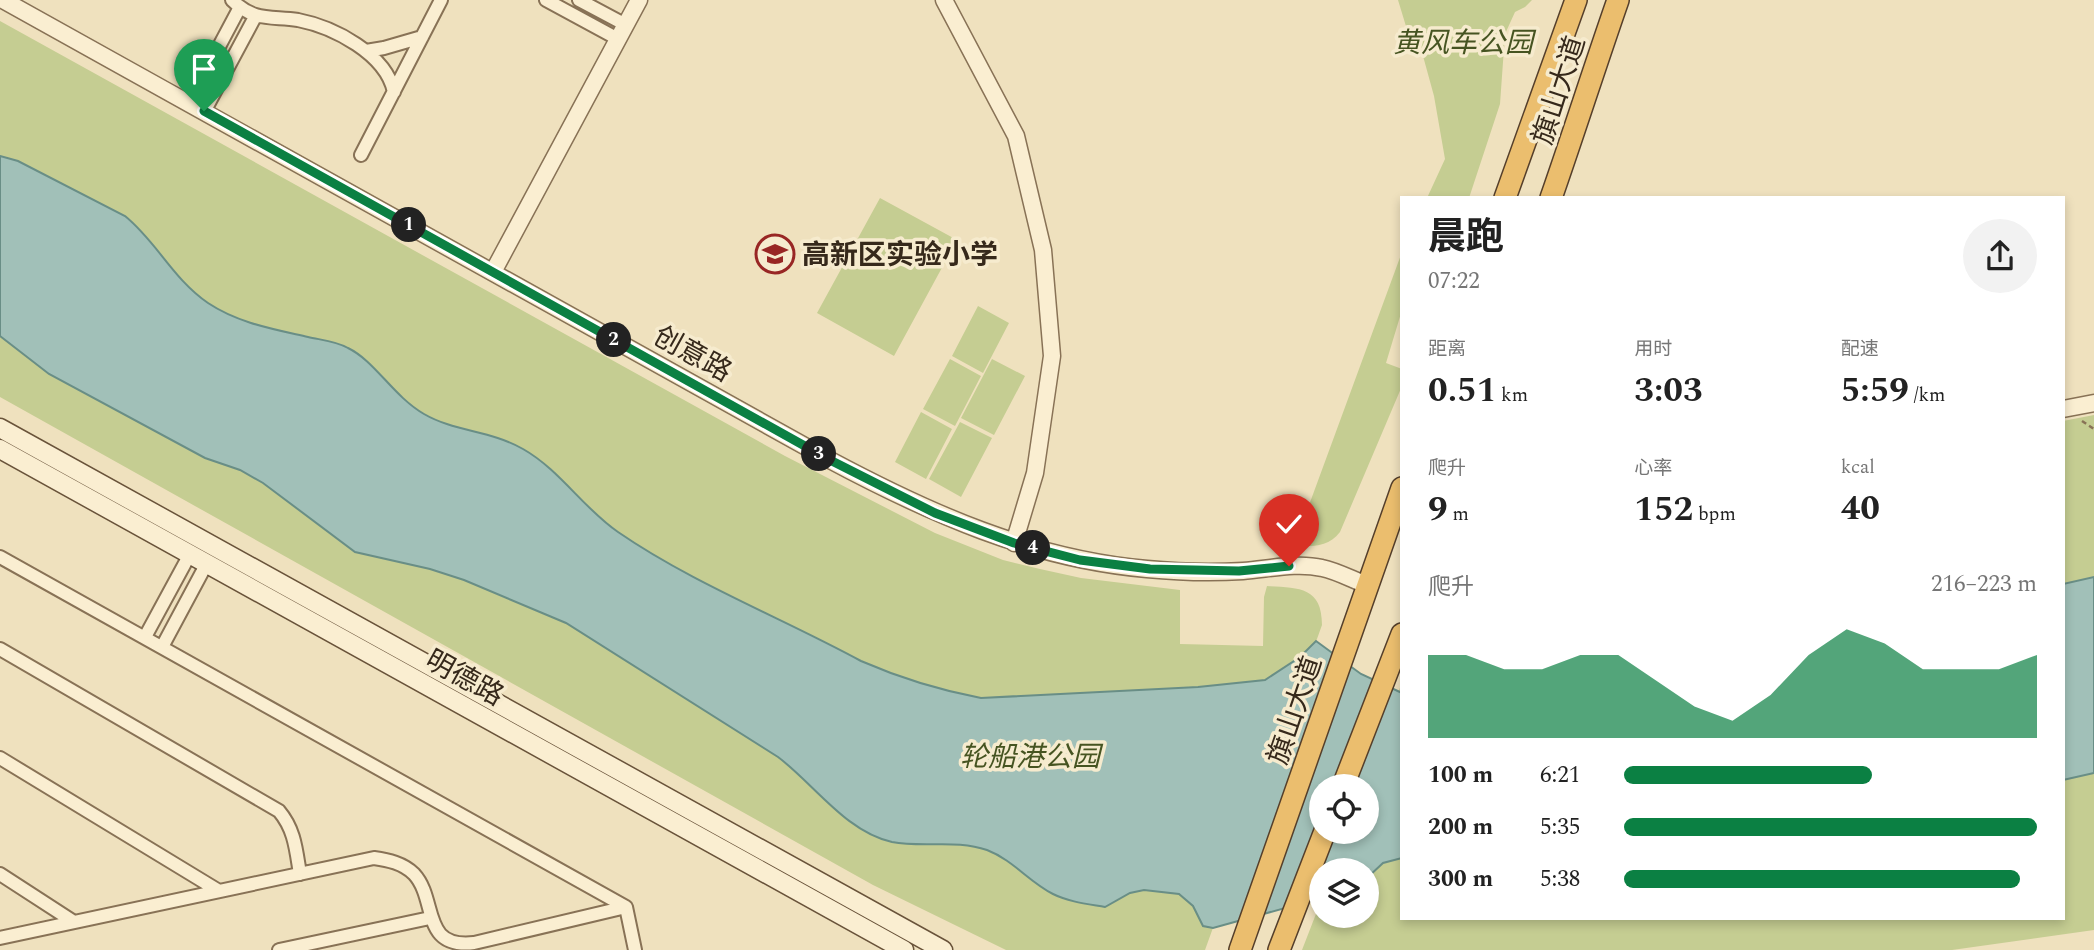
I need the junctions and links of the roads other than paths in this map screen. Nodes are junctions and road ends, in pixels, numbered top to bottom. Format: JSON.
{"nodes":[{"id":1,"x":3,"y":0,"type":"edge"},
{"id":2,"x":441,"y":0,"type":"edge"},
{"id":3,"x":546,"y":0,"type":"edge"},
{"id":4,"x":579,"y":0,"type":"edge"},
{"id":5,"x":639,"y":0,"type":"edge"},
{"id":6,"x":944,"y":0,"type":"edge"},
{"id":7,"x":1576,"y":0,"type":"edge"},
{"id":8,"x":1618,"y":0,"type":"edge"},
{"id":9,"x":1627,"y":0,"type":"edge"},
{"id":10,"x":236,"y":4,"type":"edge"},
{"id":11,"x":256,"y":15,"type":"junction"},
{"id":12,"x":622,"y":32,"type":"junction"},
{"id":13,"x":422,"y":37,"type":"junction"},
{"id":14,"x":366,"y":51,"type":"junction"},
{"id":15,"x":1598,"y":58,"type":"junction"},
{"id":16,"x":394,"y":92,"type":"junction"},
{"id":17,"x":188,"y":103,"type":"junction"},
{"id":18,"x":204,"y":111,"type":"junction"},
{"id":19,"x":361,"y":155,"type":"dead end"},
{"id":20,"x":1506,"y":196,"type":"edge"},
{"id":21,"x":1551,"y":196,"type":"edge"},
{"id":22,"x":493,"y":272,"type":"junction"},
{"id":23,"x":2094,"y":403,"type":"edge"},
{"id":24,"x":2065,"y":409,"type":"edge"},
{"id":25,"x":0,"y":428,"type":"edge"},
{"id":26,"x":0,"y":449,"type":"edge"},
{"id":27,"x":1400,"y":494,"type":"edge"},
{"id":28,"x":1014,"y":543,"type":"junction"},
{"id":29,"x":190,"y":554,"type":"junction"},
{"id":30,"x":0,"y":557,"type":"edge"},
{"id":31,"x":207,"y":564,"type":"junction"},
{"id":32,"x":1367,"y":585,"type":"junction"},
{"id":33,"x":145,"y":637,"type":"junction"},
{"id":34,"x":1400,"y":639,"type":"edge"},
{"id":35,"x":162,"y":647,"type":"junction"},
{"id":36,"x":0,"y":649,"type":"edge"},
{"id":37,"x":0,"y":758,"type":"edge"},
{"id":38,"x":1348,"y":774,"type":"edge"},
{"id":39,"x":1320,"y":844,"type":"edge"},
{"id":40,"x":0,"y":874,"type":"edge"},
{"id":41,"x":300,"y":874,"type":"junction"},
{"id":42,"x":1262,"y":887,"type":"junction"},
{"id":43,"x":219,"y":891,"type":"junction"},
{"id":44,"x":626,"y":908,"type":"junction"},
{"id":45,"x":430,"y":918,"type":"junction"},
{"id":46,"x":74,"y":922,"type":"junction"},
{"id":47,"x":0,"y":938,"type":"edge"},
{"id":48,"x":898,"y":949,"type":"edge"},
{"id":49,"x":279,"y":950,"type":"edge"},
{"id":50,"x":635,"y":950,"type":"edge"},
{"id":51,"x":943,"y":950,"type":"edge"},
{"id":52,"x":1228,"y":950,"type":"edge"},
{"id":53,"x":1240,"y":950,"type":"edge"},
{"id":54,"x":1279,"y":950,"type":"edge"}],
"edges":[{"from":1,"to":17,"type":"street","name":"创意路"},
{"from":2,"to":13,"type":"street"},
{"from":3,"to":12,"type":"street"},
{"from":4,"to":12,"type":"street"},
{"from":5,"to":12,"type":"street"},
{"from":6,"to":28,"type":"street"},
{"from":7,"to":20,"type":"highway","name":"旗山大道"},
{"from":8,"to":15,"type":"highway","name":"旗山大道"},
{"from":9,"to":15,"type":"highway"},
{"from":10,"to":11,"type":"street"},
{"from":10,"to":17,"type":"street"},
{"from":11,"to":14,"type":"street"},
{"from":11,"to":18,"type":"street"},
{"from":12,"to":22,"type":"street"},
{"from":13,"to":14,"type":"street"},
{"from":13,"to":16,"type":"street"},
{"from":14,"to":16,"type":"street"},
{"from":15,"to":21,"type":"highway","name":"旗山大道"},
{"from":16,"to":19,"type":"street"},
{"from":17,"to":18,"type":"street","name":"创意路"},
{"from":18,"to":22,"type":"street","name":"创意路"},
{"from":22,"to":28,"type":"street","name":"创意路"},
{"from":23,"to":24,"type":"street"},
{"from":25,"to":51,"type":"main road"},
{"from":26,"to":29,"type":"main road","name":"明德路"},
{"from":27,"to":32,"type":"highway","name":"旗山大道"},
{"from":28,"to":32,"type":"street","name":"创意路"},
{"from":29,"to":31,"type":"main road","name":"明德路"},
{"from":29,"to":33,"type":"street"},
{"from":30,"to":33,"type":"street"},
{"from":31,"to":35,"type":"street"},
{"from":31,"to":48,"type":"main road","name":"明德路"},
{"from":32,"to":42,"type":"highway","name":"旗山大道"},
{"from":33,"to":35,"type":"street"},
{"from":34,"to":38,"type":"highway"},
{"from":35,"to":44,"type":"street"},
{"from":36,"to":41,"type":"street"},
{"from":37,"to":43,"type":"street"},
{"from":39,"to":54,"type":"highway"},
{"from":40,"to":46,"type":"street"},
{"from":41,"to":43,"type":"street"},
{"from":41,"to":45,"type":"street"},
{"from":42,"to":52,"type":"street"},
{"from":42,"to":53,"type":"highway","name":"旗山大道"},
{"from":43,"to":46,"type":"street"},
{"from":44,"to":45,"type":"street"},
{"from":44,"to":50,"type":"street"},
{"from":45,"to":49,"type":"street"},
{"from":46,"to":47,"type":"street"}]}
